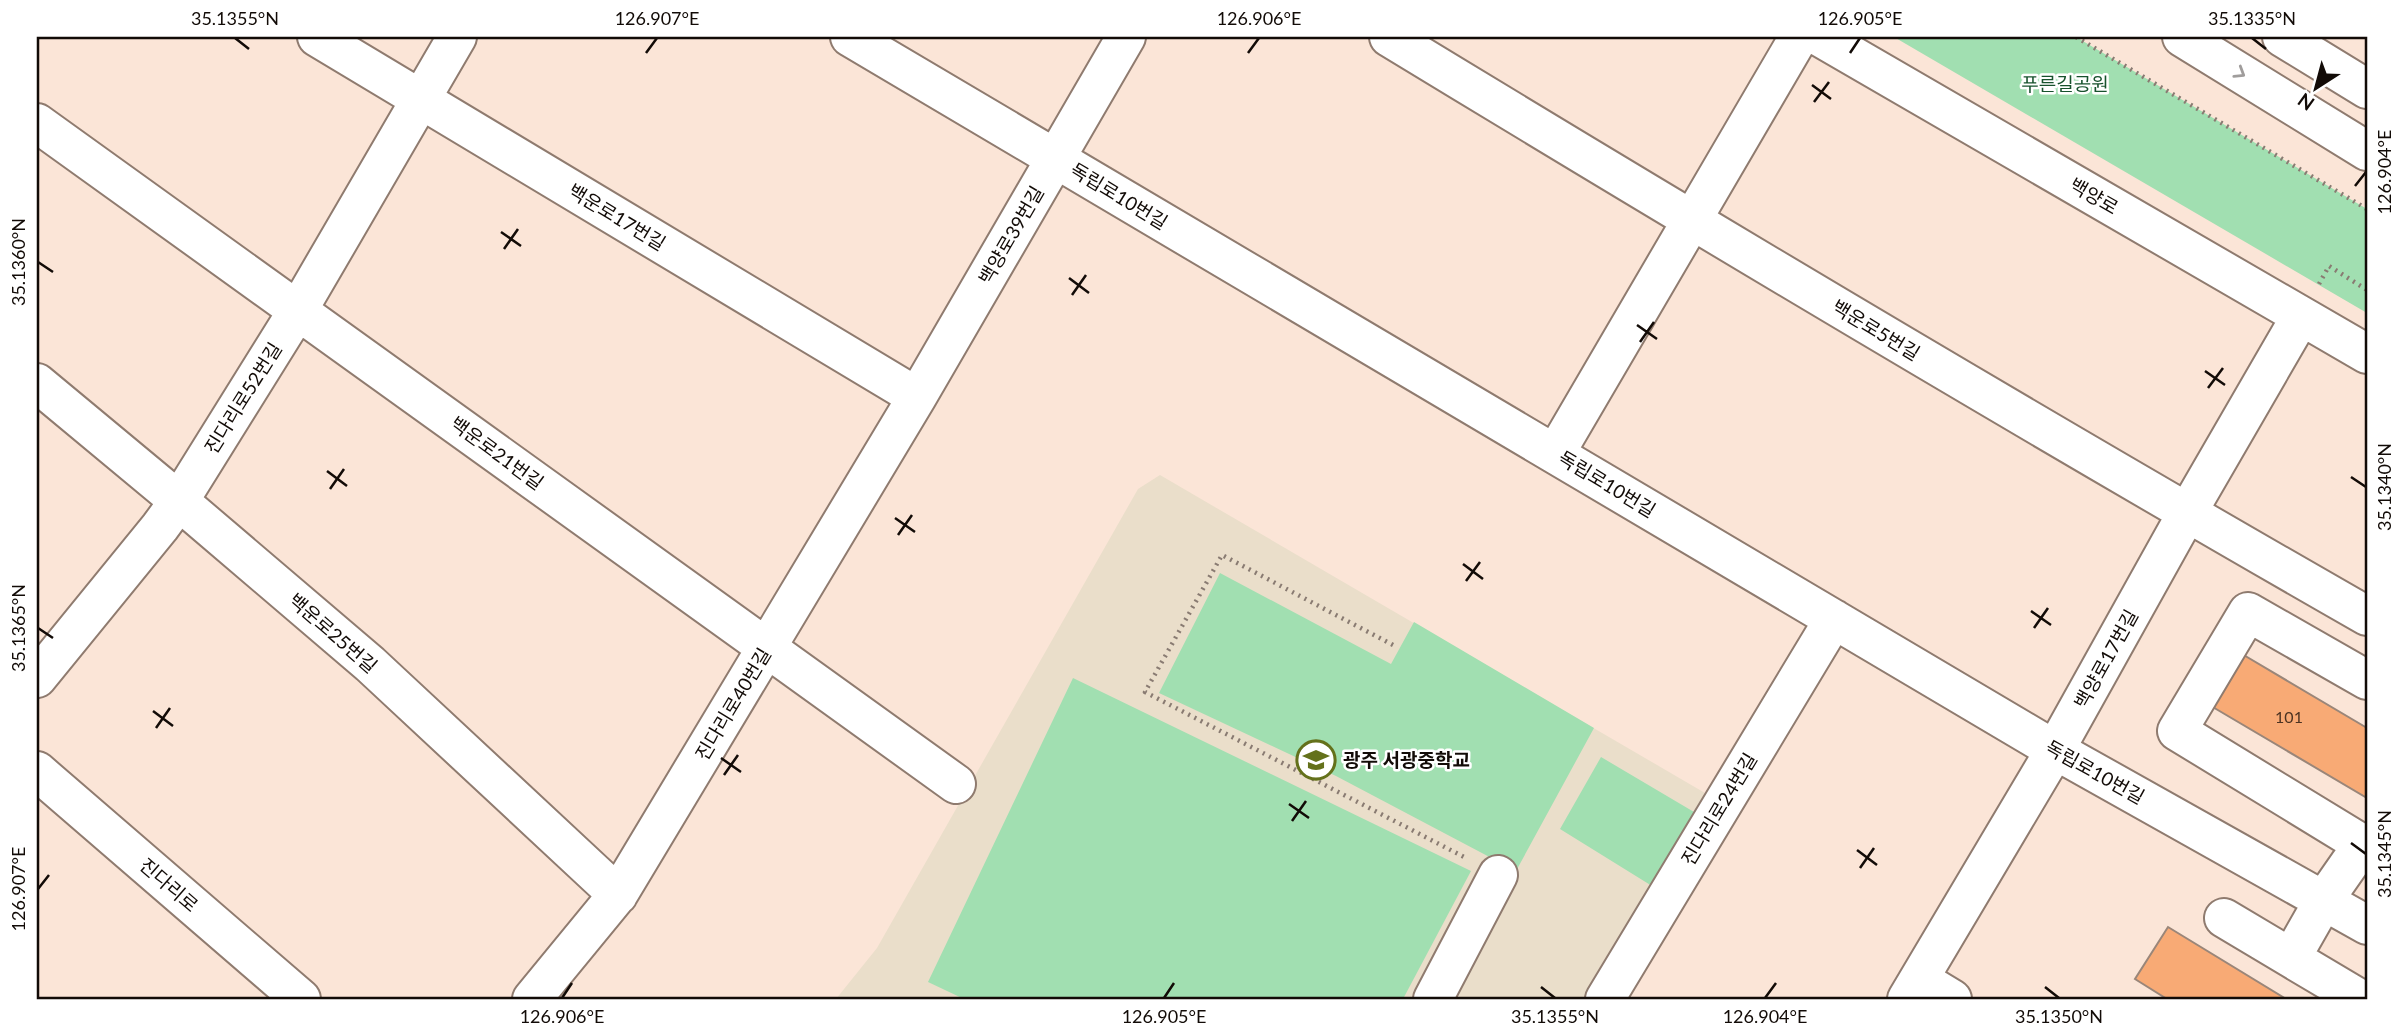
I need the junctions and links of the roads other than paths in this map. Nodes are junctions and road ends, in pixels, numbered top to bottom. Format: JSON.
{"nodes":[{"id":1,"x":317,"y":37,"type":"edge"},
{"id":2,"x":457,"y":37,"type":"edge"},
{"id":3,"x":850,"y":37,"type":"edge"},
{"id":4,"x":1126,"y":37,"type":"edge"},
{"id":5,"x":1389,"y":37,"type":"edge"},
{"id":6,"x":1798,"y":37,"type":"edge"},
{"id":7,"x":1820,"y":37,"type":"edge"},
{"id":8,"x":2182,"y":37,"type":"edge"},
{"id":9,"x":2282,"y":37,"type":"edge"},
{"id":10,"x":2367,"y":89,"type":"edge"},
{"id":11,"x":421,"y":99,"type":"junction"},
{"id":12,"x":37,"y":123,"type":"edge"},
{"id":13,"x":2367,"y":151,"type":"edge"},
{"id":14,"x":1056,"y":158,"type":"junction"},
{"id":15,"x":1690,"y":220,"type":"junction"},
{"id":16,"x":298,"y":310,"type":"junction"},
{"id":17,"x":2301,"y":316,"type":"junction"},
{"id":18,"x":2367,"y":354,"type":"edge"},
{"id":19,"x":37,"y":383,"type":"edge"},
{"id":20,"x":917,"y":397,"type":"junction"},
{"id":21,"x":1555,"y":454,"type":"junction"},
{"id":22,"x":179,"y":501,"type":"junction"},
{"id":23,"x":2187,"y":513,"type":"junction"},
{"id":24,"x":2367,"y":616,"type":"edge"},
{"id":25,"x":1834,"y":619,"type":"junction"},
{"id":26,"x":768,"y":647,"type":"junction"},
{"id":27,"x":37,"y":678,"type":"edge"},
{"id":28,"x":2367,"y":680,"type":"edge"},
{"id":29,"x":2055,"y":750,"type":"junction"},
{"id":30,"x":37,"y":771,"type":"edge"},
{"id":31,"x":956,"y":784,"type":"dead end"},
{"id":32,"x":2365,"y":846,"type":"edge"},
{"id":33,"x":1498,"y":874,"type":"road end"},
{"id":34,"x":618,"y":895,"type":"junction"},
{"id":35,"x":2324,"y":900,"type":"junction"},
{"id":36,"x":2224,"y":918,"type":"dead end"},
{"id":37,"x":2367,"y":925,"type":"edge"},
{"id":38,"x":2291,"y":958,"type":"junction"},
{"id":39,"x":1913,"y":989,"type":"edge"},
{"id":40,"x":301,"y":999,"type":"edge"},
{"id":41,"x":532,"y":999,"type":"edge"},
{"id":42,"x":1433,"y":999,"type":"edge"},
{"id":43,"x":1605,"y":999,"type":"edge"},
{"id":44,"x":1952,"y":999,"type":"edge"},
{"id":45,"x":2360,"y":999,"type":"edge"}],
"edges":[{"from":1,"to":11,"type":"street","name":"백운로17번길"},
{"from":2,"to":11,"type":"street","name":"진다리로52번길"},
{"from":3,"to":14,"type":"street","name":"독립로10번길"},
{"from":4,"to":14,"type":"street","name":"백양로39번길"},
{"from":5,"to":15,"type":"street","name":"백운로5번길"},
{"from":6,"to":15,"type":"street"},
{"from":7,"to":17,"type":"street","name":"백양로"},
{"from":8,"to":13,"type":"street","one_way":true},
{"from":9,"to":10,"type":"street"},
{"from":11,"to":16,"type":"street","name":"진다리로52번길"},
{"from":11,"to":20,"type":"street","name":"백운로17번길"},
{"from":12,"to":16,"type":"street","name":"백운로21번길"},
{"from":14,"to":20,"type":"street","name":"백양로39번길"},
{"from":14,"to":21,"type":"street","name":"독립로10번길"},
{"from":15,"to":21,"type":"street"},
{"from":15,"to":23,"type":"street","name":"백운로5번길"},
{"from":16,"to":22,"type":"street","name":"진다리로52번길"},
{"from":16,"to":26,"type":"street","name":"백운로21번길"},
{"from":17,"to":18,"type":"street","name":"백양로"},
{"from":17,"to":23,"type":"street","name":"백양로17번길"},
{"from":19,"to":22,"type":"street","name":"백운로25번길"},
{"from":20,"to":26,"type":"street","name":"진다리로40번길"},
{"from":21,"to":25,"type":"street","name":"독립로10번길"},
{"from":22,"to":27,"type":"street","name":"진다리로52번길"},
{"from":22,"to":34,"type":"street","name":"백운로25번길"},
{"from":23,"to":24,"type":"street","name":"백운로5번길"},
{"from":23,"to":29,"type":"street","name":"백양로17번길"},
{"from":25,"to":29,"type":"street","name":"독립로10번길"},
{"from":25,"to":43,"type":"street","name":"진다리로24번길"},
{"from":26,"to":31,"type":"street","name":"백운로21번길"},
{"from":26,"to":34,"type":"street","name":"진다리로40번길"},
{"from":28,"to":32,"type":"street"},
{"from":29,"to":35,"type":"street","name":"독립로10번길"},
{"from":29,"to":39,"type":"street","name":"백양로17번길"},
{"from":30,"to":40,"type":"street","name":"진다리로"},
{"from":32,"to":35,"type":"street"},
{"from":33,"to":42,"type":"street"},
{"from":34,"to":41,"type":"street","name":"진다리로40번길"},
{"from":35,"to":37,"type":"street","name":"독립로10번길"},
{"from":35,"to":38,"type":"street"},
{"from":36,"to":38,"type":"street"},
{"from":38,"to":45,"type":"street"},
{"from":39,"to":44,"type":"street"}]}
